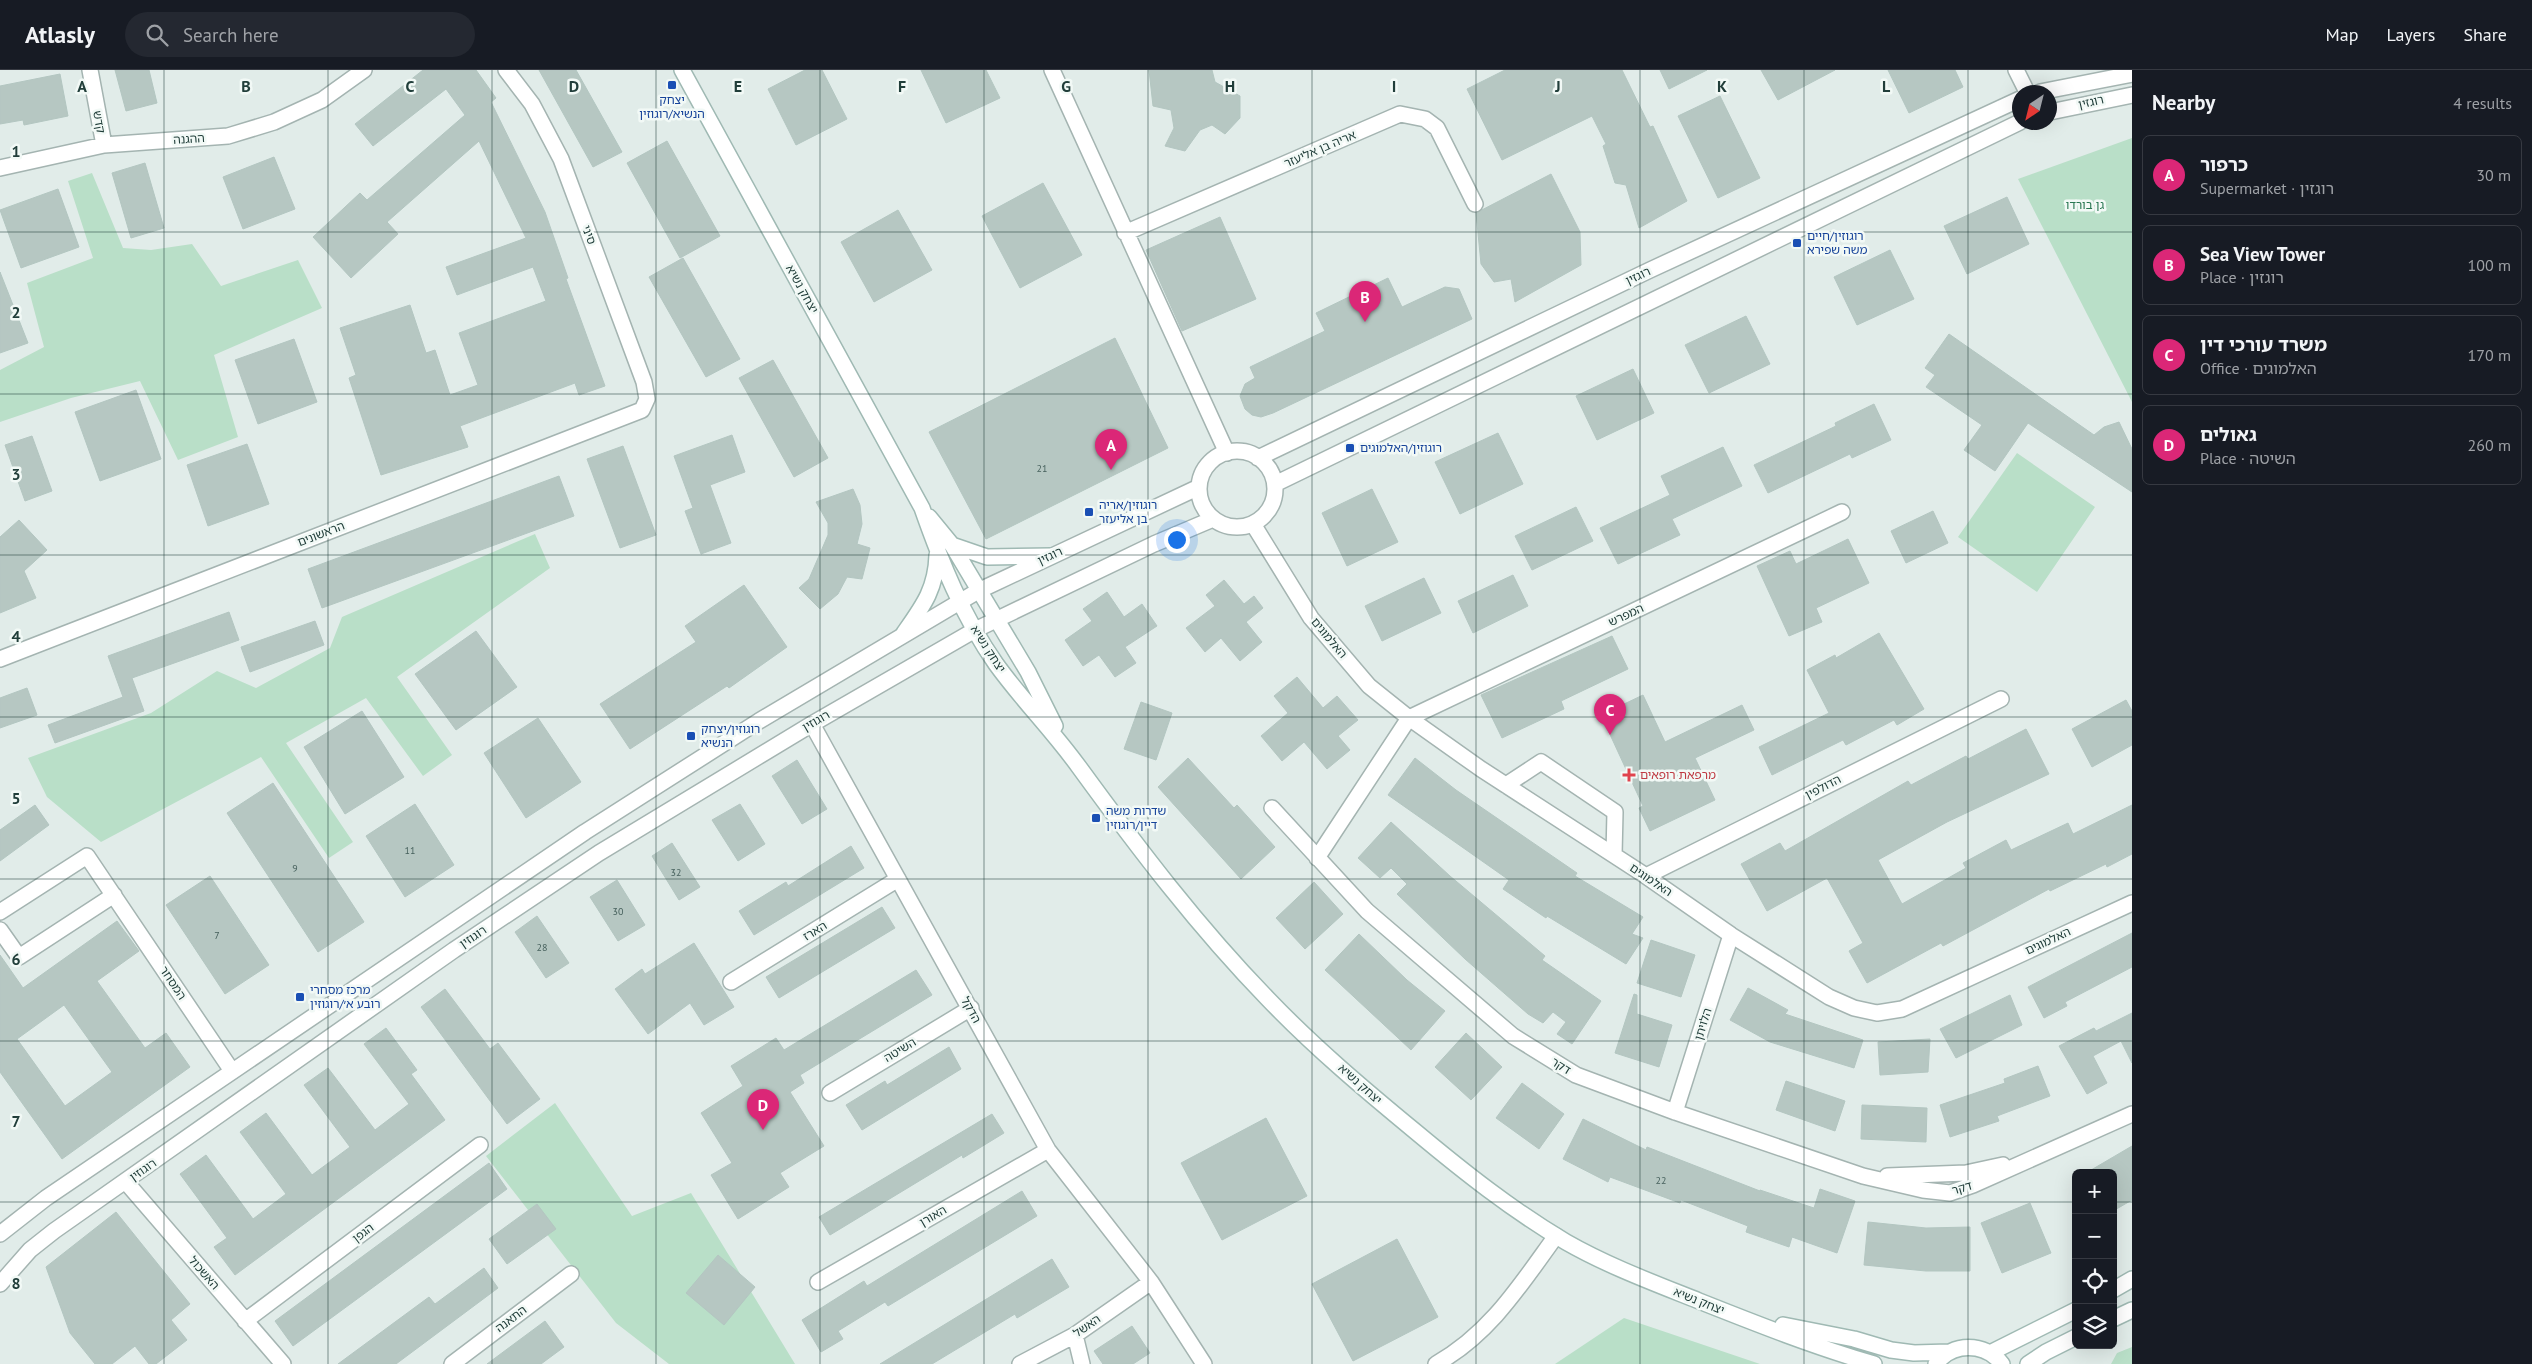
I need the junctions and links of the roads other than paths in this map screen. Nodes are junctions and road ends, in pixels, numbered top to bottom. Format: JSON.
{"nodes":[{"id":1,"x":90,"y":70,"type":"edge"},
{"id":2,"x":364,"y":70,"type":"edge"},
{"id":3,"x":506,"y":70,"type":"edge"},
{"id":4,"x":682,"y":70,"type":"edge"},
{"id":5,"x":1052,"y":70,"type":"edge"},
{"id":6,"x":2016,"y":70,"type":"edge"},
{"id":7,"x":2132,"y":74,"type":"edge"},
{"id":8,"x":2024,"y":85,"type":"edge"},
{"id":9,"x":2057,"y":89,"type":"edge"},
{"id":10,"x":2132,"y":94,"type":"edge"},
{"id":11,"x":2012,"y":103,"type":"edge"},
{"id":12,"x":2057,"y":110,"type":"edge"},
{"id":13,"x":2012,"y":126,"type":"edge"},
{"id":14,"x":104,"y":145,"type":"junction"},
{"id":15,"x":0,"y":168,"type":"edge"},
{"id":16,"x":1475,"y":204,"type":"dead end"},
{"id":17,"x":1125,"y":233,"type":"junction"},
{"id":18,"x":642,"y":410,"type":"joint"},
{"id":19,"x":1227,"y":453,"type":"junction"},
{"id":20,"x":1258,"y":458,"type":"junction"},
{"id":21,"x":1275,"y":484,"type":"junction"},
{"id":22,"x":1199,"y":486,"type":"junction"},
{"id":23,"x":922,"y":508,"type":"junction"},
{"id":24,"x":1842,"y":512,"type":"dead end"},
{"id":25,"x":1213,"y":519,"type":"junction"},
{"id":26,"x":1254,"y":524,"type":"junction"},
{"id":27,"x":952,"y":545,"type":"junction"},
{"id":28,"x":937,"y":550,"type":"junction"},
{"id":29,"x":1051,"y":556,"type":"junction"},
{"id":30,"x":978,"y":591,"type":"junction"},
{"id":31,"x":961,"y":600,"type":"junction"},
{"id":32,"x":995,"y":619,"type":"junction"},
{"id":33,"x":975,"y":630,"type":"junction"},
{"id":34,"x":904,"y":634,"type":"junction"},
{"id":35,"x":0,"y":659,"type":"edge"},
{"id":36,"x":2001,"y":699,"type":"dead end"},
{"id":37,"x":1409,"y":718,"type":"junction"},
{"id":38,"x":812,"y":724,"type":"junction"},
{"id":39,"x":1065,"y":748,"type":"junction"},
{"id":40,"x":1506,"y":786,"type":"junction"},
{"id":41,"x":1272,"y":808,"type":"dead end"},
{"id":42,"x":1614,"y":855,"type":"junction"},
{"id":43,"x":1317,"y":858,"type":"junction"},
{"id":44,"x":1646,"y":876,"type":"junction"},
{"id":45,"x":898,"y":879,"type":"junction"},
{"id":46,"x":114,"y":895,"type":"junction"},
{"id":47,"x":2132,"y":903,"type":"edge"},
{"id":48,"x":0,"y":912,"type":"edge"},
{"id":49,"x":0,"y":930,"type":"edge"},
{"id":50,"x":1731,"y":936,"type":"junction"},
{"id":51,"x":731,"y":982,"type":"dead end"},
{"id":52,"x":971,"y":1008,"type":"junction"},
{"id":53,"x":232,"y":1071,"type":"junction"},
{"id":54,"x":830,"y":1093,"type":"dead end"},
{"id":55,"x":1675,"y":1112,"type":"junction"},
{"id":56,"x":2132,"y":1114,"type":"edge"},
{"id":57,"x":480,"y":1145,"type":"dead end"},
{"id":58,"x":1048,"y":1150,"type":"junction"},
{"id":59,"x":126,"y":1182,"type":"junction"},
{"id":60,"x":0,"y":1234,"type":"edge"},
{"id":61,"x":1556,"y":1236,"type":"junction"},
{"id":62,"x":571,"y":1274,"type":"dead end"},
{"id":63,"x":2132,"y":1280,"type":"edge"},
{"id":64,"x":818,"y":1282,"type":"dead end"},
{"id":65,"x":1151,"y":1282,"type":"junction"},
{"id":66,"x":0,"y":1284,"type":"edge"},
{"id":67,"x":2117,"y":1288,"type":"edge"},
{"id":68,"x":2132,"y":1310,"type":"edge"},
{"id":69,"x":2072,"y":1312,"type":"edge"},
{"id":70,"x":1739,"y":1317,"type":"junction"},
{"id":71,"x":2117,"y":1317,"type":"edge"},
{"id":72,"x":245,"y":1321,"type":"junction"},
{"id":73,"x":1075,"y":1335,"type":"junction"},
{"id":74,"x":2072,"y":1340,"type":"edge"},
{"id":75,"x":1948,"y":1352,"type":"junction"},
{"id":76,"x":1990,"y":1353,"type":"junction"},
{"id":77,"x":283,"y":1364,"type":"edge"},
{"id":78,"x":452,"y":1364,"type":"edge"},
{"id":79,"x":1020,"y":1364,"type":"edge"},
{"id":80,"x":1082,"y":1364,"type":"edge"},
{"id":81,"x":1204,"y":1364,"type":"edge"},
{"id":82,"x":1436,"y":1364,"type":"edge"},
{"id":83,"x":1874,"y":1364,"type":"edge"},
{"id":84,"x":1936,"y":1364,"type":"edge"},
{"id":85,"x":2002,"y":1364,"type":"edge"},
{"id":86,"x":2028,"y":1364,"type":"edge"}],
"edges":[{"from":1,"to":14,"type":"street","name":"קדש"},
{"from":2,"to":14,"type":"street","name":"ההגנה"},
{"from":3,"to":18,"type":"street","name":"סיני"},
{"from":4,"to":23,"type":"street","name":"יצחק נשיא"},
{"from":5,"to":17,"type":"street"},
{"from":6,"to":8,"type":"street"},
{"from":7,"to":9,"type":"street","name":"רוגזין"},
{"from":10,"to":12,"type":"street","name":"רוגזין"},
{"from":11,"to":20,"type":"street","name":"רוגזין"},
{"from":13,"to":21,"type":"street"},
{"from":14,"to":15,"type":"street","name":"ההגנה"},
{"from":16,"to":17,"type":"street","name":"אריה בן אליעזר"},
{"from":17,"to":19,"type":"street"},
{"from":18,"to":35,"type":"street","name":"הראשונים"},
{"from":19,"to":20,"type":"street"},
{"from":19,"to":22,"type":"street"},
{"from":20,"to":21,"type":"street"},
{"from":21,"to":26,"type":"street"},
{"from":22,"to":25,"type":"street"},
{"from":22,"to":29,"type":"street","name":"רוגזין"},
{"from":23,"to":27,"type":"street","name":"יצחק נשיא"},
{"from":23,"to":28,"type":"street","name":"יצחק נשיא"},
{"from":24,"to":37,"type":"street","name":"המפרש"},
{"from":25,"to":26,"type":"street"},
{"from":25,"to":32,"type":"street"},
{"from":26,"to":37,"type":"street","name":"האלמוגים"},
{"from":27,"to":29,"type":"street"},
{"from":27,"to":30,"type":"street","name":"יצחק נשיא"},
{"from":28,"to":31,"type":"street","name":"יצחק נשיא"},
{"from":28,"to":34,"type":"street"},
{"from":29,"to":30,"type":"street","name":"רוגזין"},
{"from":30,"to":31,"type":"street","name":"רוגזין"},
{"from":30,"to":32,"type":"street","name":"יצחק נשיא"},
{"from":31,"to":33,"type":"street","name":"יצחק נשיא"},
{"from":31,"to":34,"type":"street","name":"רוגזין"},
{"from":32,"to":33,"type":"street"},
{"from":32,"to":39,"type":"street","name":"יצחק נשיא"},
{"from":33,"to":38,"type":"street","name":"רוגוזין"},
{"from":33,"to":39,"type":"street","name":"יצחק נשיא"},
{"from":34,"to":53,"type":"street","name":"רוגוזין"},
{"from":36,"to":44,"type":"street","name":"הדולפין"},
{"from":37,"to":40,"type":"street","name":"האלמוגים"},
{"from":37,"to":43,"type":"street"},
{"from":38,"to":45,"type":"street","name":"הדקל"},
{"from":38,"to":59,"type":"street","name":"רוגוזין"},
{"from":39,"to":61,"type":"street","name":"יצחק נשיא"},
{"from":40,"to":42,"type":"street","name":"האלמוגים"},
{"from":40,"to":42,"type":"street"},
{"from":41,"to":43,"type":"street","name":"דקר"},
{"from":42,"to":44,"type":"street","name":"האלמוגים"},
{"from":43,"to":55,"type":"street","name":"דקר"},
{"from":44,"to":50,"type":"street","name":"האלמוגים"},
{"from":45,"to":51,"type":"street","name":"הארז"},
{"from":45,"to":52,"type":"street","name":"הדקל"},
{"from":46,"to":48,"type":"street","name":"המסחר"},
{"from":46,"to":49,"type":"street"},
{"from":46,"to":53,"type":"street","name":"המסחר"},
{"from":47,"to":50,"type":"street","name":"האלמוגים"},
{"from":50,"to":55,"type":"street","name":"הלויתן"},
{"from":52,"to":54,"type":"street","name":"השיטה"},
{"from":52,"to":58,"type":"street","name":"הדקל"},
{"from":53,"to":60,"type":"street","name":"רוגוזין"},
{"from":55,"to":56,"type":"street","name":"דקר"},
{"from":57,"to":72,"type":"street","name":"הגפן"},
{"from":58,"to":64,"type":"street","name":"האורן"},
{"from":58,"to":65,"type":"street","name":"הדקל"},
{"from":59,"to":66,"type":"street","name":"רוגוזין"},
{"from":59,"to":72,"type":"street","name":"האשכול"},
{"from":61,"to":70,"type":"street","name":"יצחק נשיא"},
{"from":61,"to":82,"type":"street"},
{"from":62,"to":78,"type":"street","name":"התאנה"},
{"from":63,"to":67,"type":"street"},
{"from":65,"to":73,"type":"street","name":"האשל"},
{"from":65,"to":81,"type":"street","name":"הדקל"},
{"from":68,"to":71,"type":"street"},
{"from":69,"to":76,"type":"street"},
{"from":70,"to":75,"type":"street","name":"יצחק נשיא"},
{"from":70,"to":83,"type":"street","name":"יצחק נשיא"},
{"from":72,"to":77,"type":"street","name":"האשכול"},
{"from":73,"to":79,"type":"street","name":"האשל"},
{"from":73,"to":80,"type":"street"},
{"from":74,"to":86,"type":"street"},
{"from":75,"to":76,"type":"street","name":"יצחק נשיא"},
{"from":75,"to":84,"type":"street"},
{"from":76,"to":85,"type":"street"}]}
